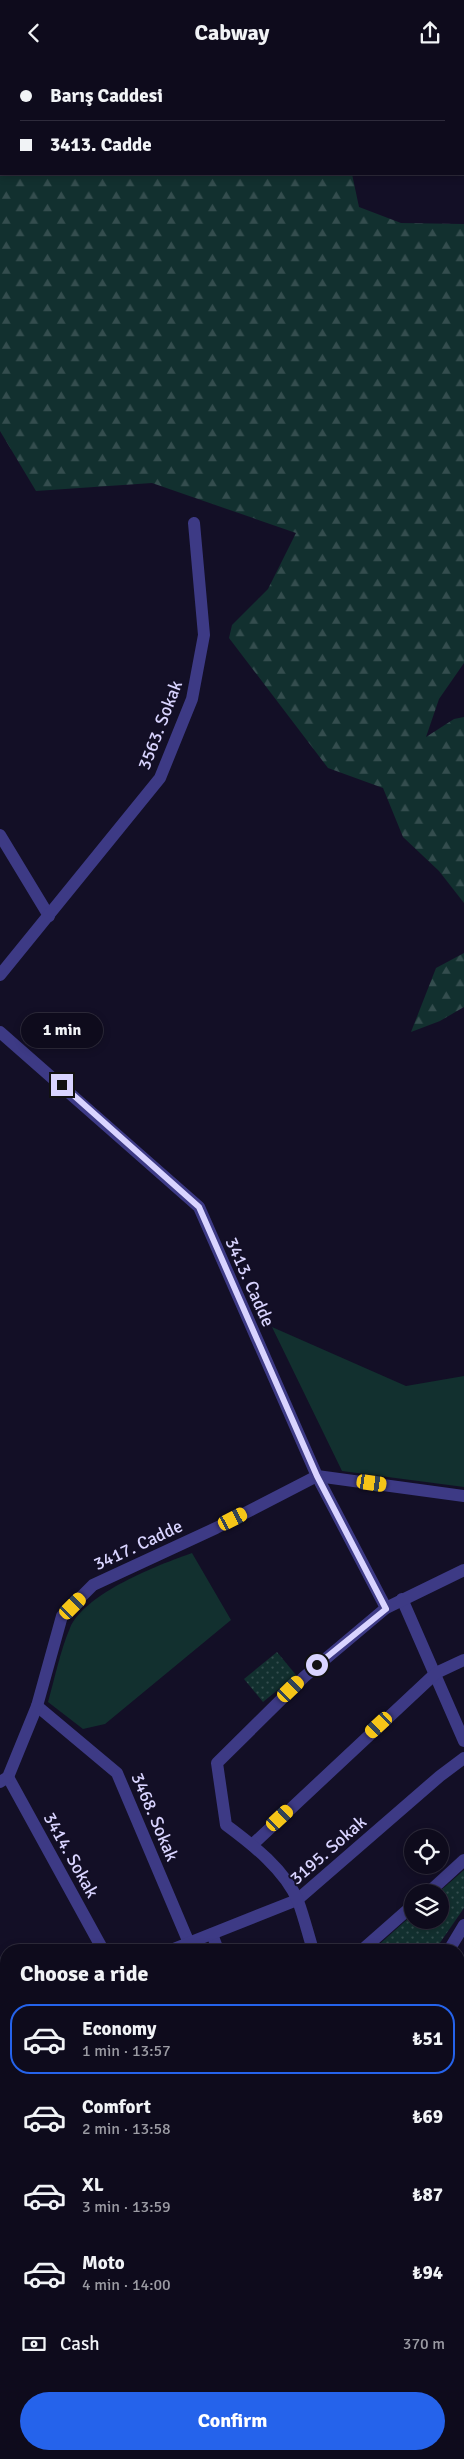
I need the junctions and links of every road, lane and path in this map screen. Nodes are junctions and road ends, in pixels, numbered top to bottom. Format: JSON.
{"nodes":[{"id":1,"x":194,"y":523,"type":"dead end"},
{"id":2,"x":0,"y":835,"type":"edge"},
{"id":3,"x":49,"y":916,"type":"junction"},
{"id":4,"x":0,"y":975,"type":"edge"},
{"id":5,"x":0,"y":1032,"type":"edge"},
{"id":6,"x":317,"y":1476,"type":"junction"},
{"id":7,"x":464,"y":1496,"type":"edge"},
{"id":8,"x":464,"y":1570,"type":"edge"},
{"id":9,"x":402,"y":1599,"type":"junction"},
{"id":10,"x":386,"y":1609,"type":"junction"},
{"id":11,"x":464,"y":1660,"type":"edge"},
{"id":12,"x":436,"y":1673,"type":"junction"},
{"id":13,"x":37,"y":1706,"type":"junction"},
{"id":14,"x":464,"y":1741,"type":"edge"},
{"id":15,"x":464,"y":1758,"type":"edge"},
{"id":16,"x":4,"y":1780,"type":"edge"},
{"id":17,"x":252,"y":1845,"type":"junction"},
{"id":18,"x":464,"y":1860,"type":"edge"},
{"id":19,"x":438,"y":1884,"type":"edge"},
{"id":20,"x":297,"y":1900,"type":"junction"},
{"id":21,"x":404,"y":1913,"type":"edge"},
{"id":22,"x":464,"y":1925,"type":"edge"},
{"id":23,"x":212,"y":1934,"type":"junction"},
{"id":24,"x":189,"y":1943,"type":"joint"},
{"id":25,"x":100,"y":1944,"type":"edge"},
{"id":26,"x":216,"y":1944,"type":"edge"},
{"id":27,"x":311,"y":1944,"type":"edge"},
{"id":28,"x":369,"y":1944,"type":"edge"},
{"id":29,"x":453,"y":1944,"type":"edge"}],
"edges":[{"from":1,"to":3,"type":"street","name":"3563. Sokak"},
{"from":2,"to":3,"type":"street"},
{"from":3,"to":4,"type":"street","name":"3563. Sokak"},
{"from":5,"to":6,"type":"street","name":"3413. Cadde"},
{"from":6,"to":7,"type":"street"},
{"from":6,"to":10,"type":"street","name":"3413. Cadde"},
{"from":6,"to":13,"type":"street","name":"3417. Cadde"},
{"from":8,"to":9,"type":"street"},
{"from":9,"to":10,"type":"street"},
{"from":9,"to":12,"type":"street"},
{"from":10,"to":17,"type":"street"},
{"from":11,"to":12,"type":"street"},
{"from":12,"to":14,"type":"street"},
{"from":12,"to":17,"type":"street"},
{"from":13,"to":16,"type":"street","name":"3417. Cadde"},
{"from":13,"to":24,"type":"street","name":"3468. Sokak"},
{"from":15,"to":20,"type":"street","name":"3195. Sokak"},
{"from":16,"to":25,"type":"street","name":"3414. Sokak"},
{"from":17,"to":20,"type":"street"},
{"from":18,"to":19,"type":"street"},
{"from":20,"to":23,"type":"street","name":"3195. Sokak"},
{"from":20,"to":27,"type":"street"},
{"from":21,"to":28,"type":"street"},
{"from":22,"to":29,"type":"street"},
{"from":23,"to":24,"type":"street","name":"3195. Sokak"},
{"from":23,"to":26,"type":"street"}]}
